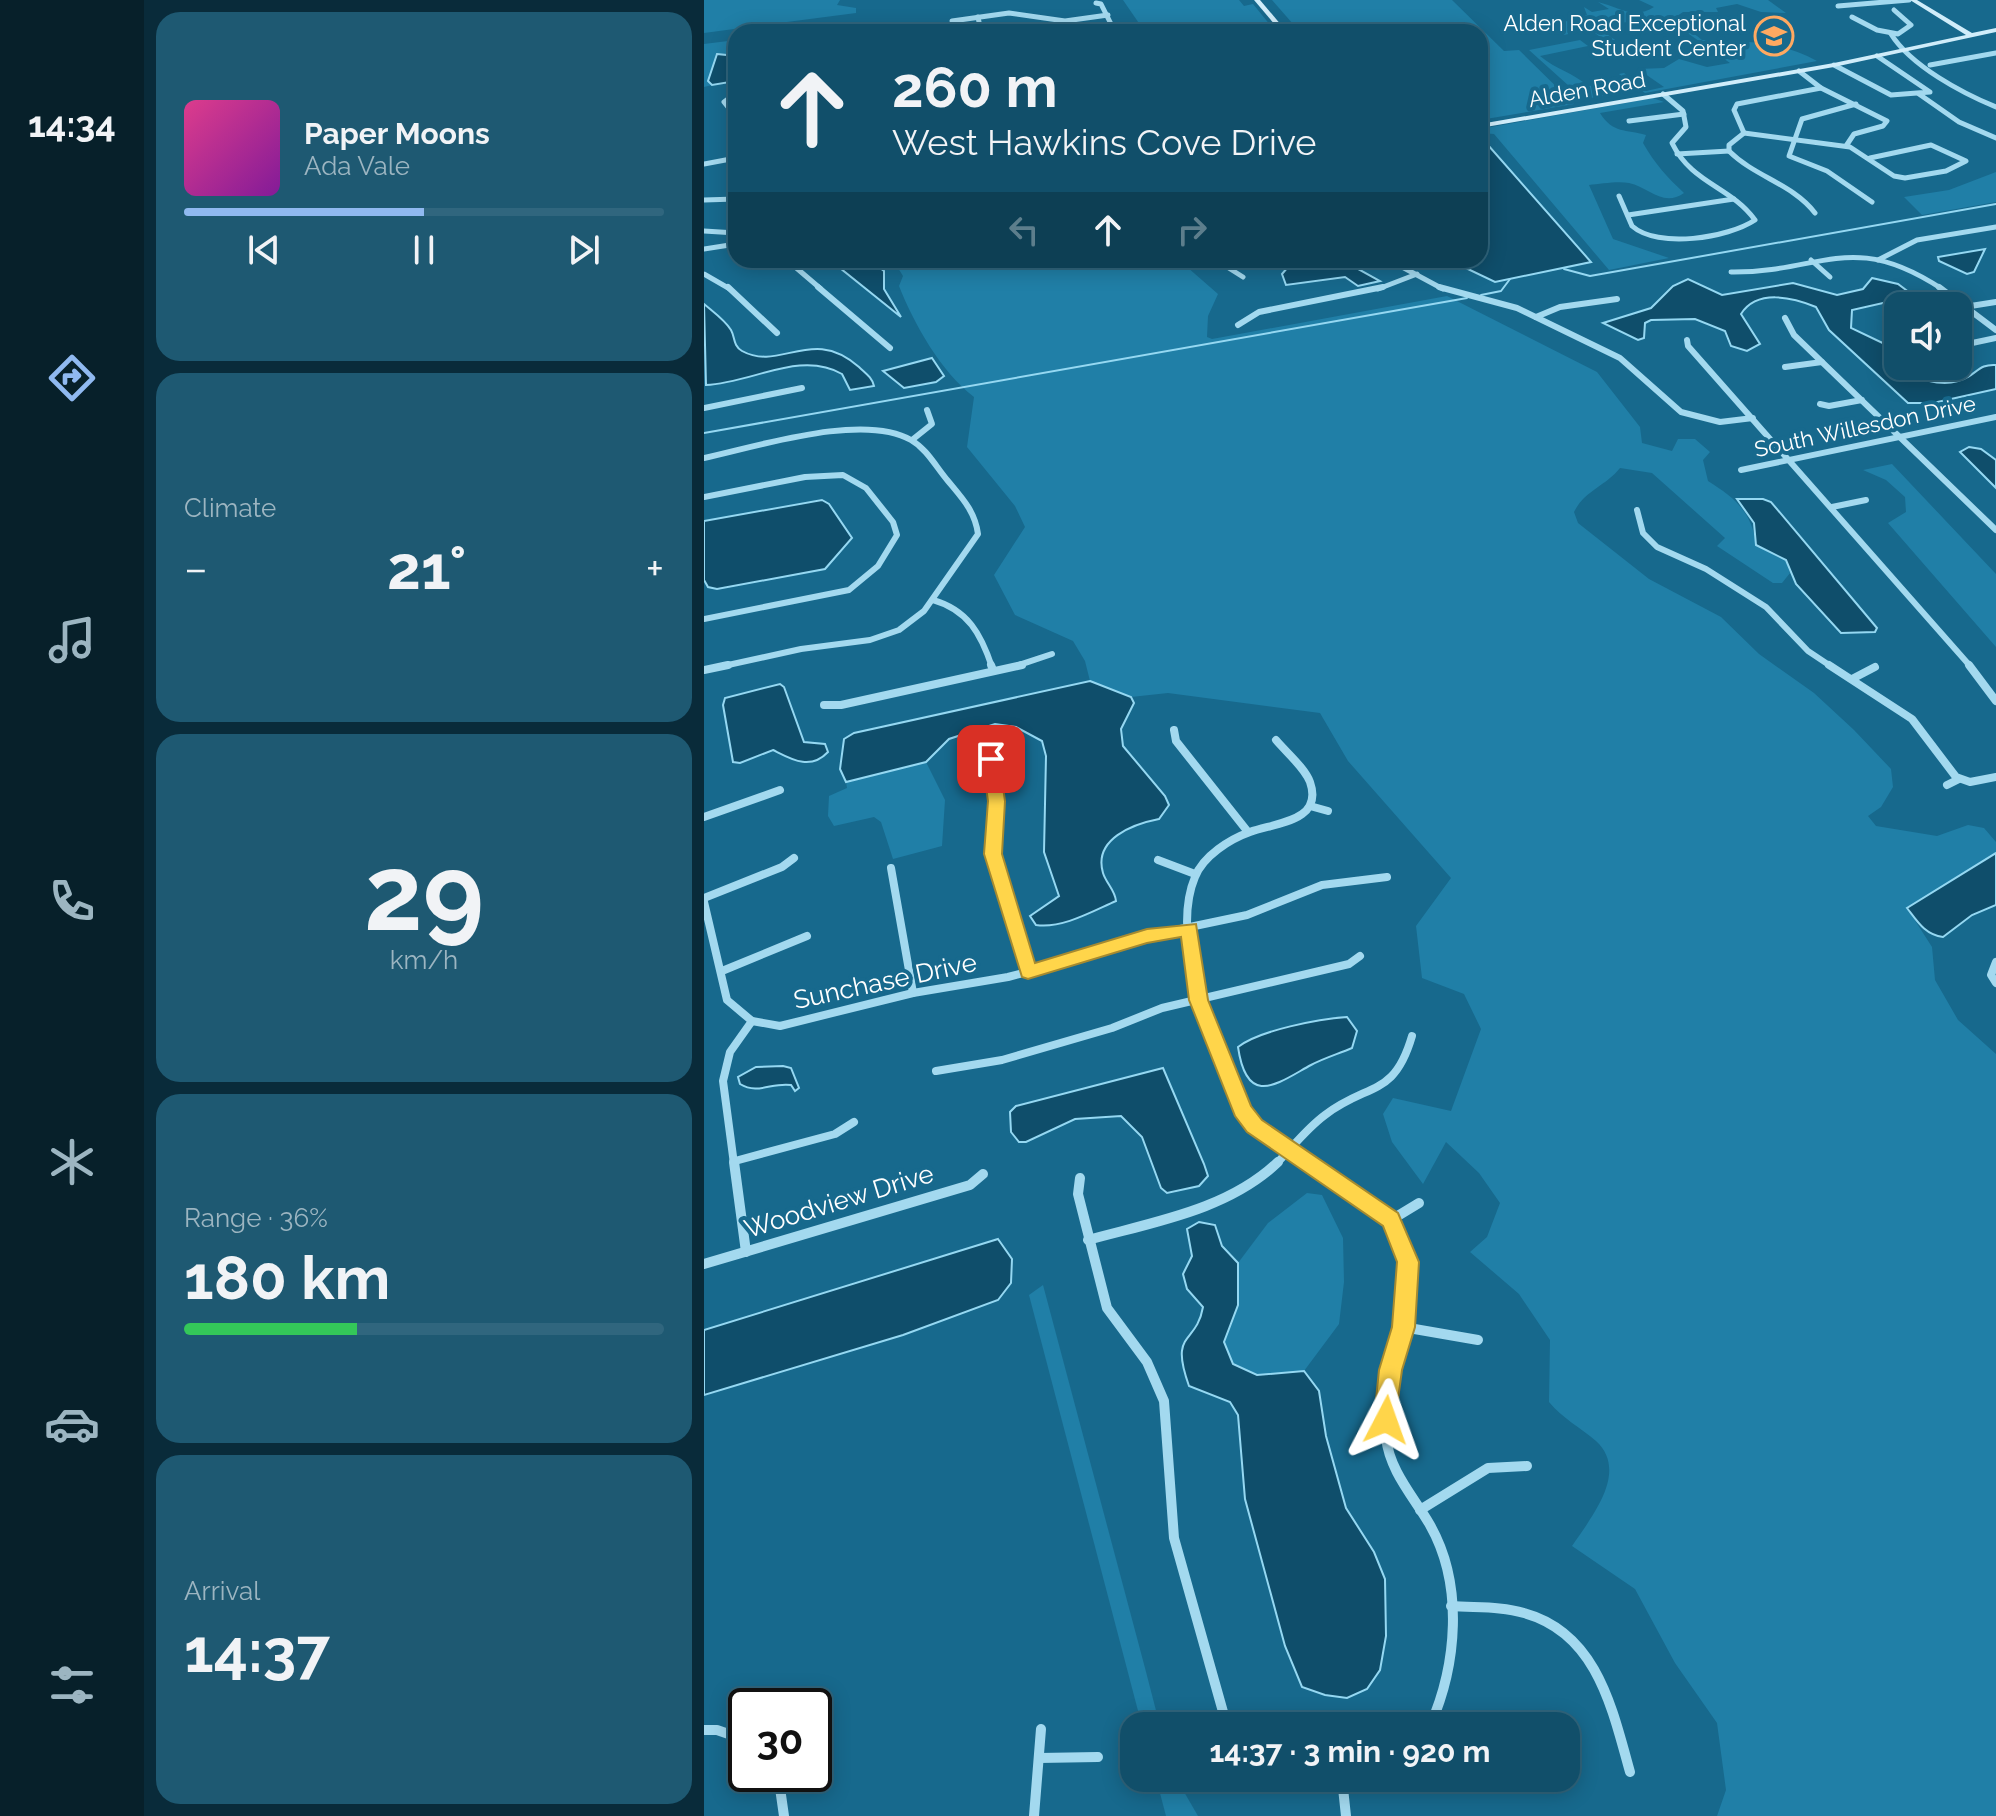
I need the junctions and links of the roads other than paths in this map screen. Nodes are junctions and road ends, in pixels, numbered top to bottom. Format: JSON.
{"nodes":[{"id":1,"x":1257,"y":0,"type":"edge"},
{"id":2,"x":1264,"y":0,"type":"edge"},
{"id":3,"x":1830,"y":0,"type":"edge"},
{"id":4,"x":1911,"y":0,"type":"edge"},
{"id":5,"x":1920,"y":0,"type":"edge"},
{"id":6,"x":1096,"y":3,"type":"dead end"},
{"id":7,"x":1838,"y":6,"type":"junction"},
{"id":8,"x":1848,"y":10,"type":"dead end"},
{"id":9,"x":1894,"y":10,"type":"dead end"},
{"id":10,"x":1108,"y":15,"type":"junction"},
{"id":11,"x":978,"y":17,"type":"junction"},
{"id":12,"x":1852,"y":17,"type":"dead end"},
{"id":13,"x":952,"y":21,"type":"dead end"},
{"id":14,"x":979,"y":24,"type":"edge"},
{"id":15,"x":1111,"y":24,"type":"dead end"},
{"id":16,"x":1277,"y":24,"type":"edge"},
{"id":17,"x":1284,"y":24,"type":"edge"},
{"id":18,"x":1996,"y":33,"type":"edge"},
{"id":19,"x":1891,"y":34,"type":"junction"},
{"id":20,"x":1974,"y":36,"type":"junction"},
{"id":21,"x":1905,"y":50,"type":"junction"},
{"id":22,"x":1996,"y":53,"type":"edge"},
{"id":23,"x":1877,"y":56,"type":"junction"},
{"id":24,"x":1834,"y":65,"type":"junction"},
{"id":25,"x":1930,"y":65,"type":"junction"},
{"id":26,"x":1799,"y":71,"type":"junction"},
{"id":27,"x":1821,"y":88,"type":"junction"},
{"id":28,"x":1663,"y":94,"type":"junction"},
{"id":29,"x":1919,"y":94,"type":"junction"},
{"id":30,"x":1856,"y":104,"type":"junction"},
{"id":31,"x":1996,"y":107,"type":"edge"},
{"id":32,"x":1684,"y":114,"type":"junction"},
{"id":33,"x":1629,"y":121,"type":"dead end"},
{"id":34,"x":1488,"y":125,"type":"edge"},
{"id":35,"x":1744,"y":133,"type":"junction"},
{"id":36,"x":1996,"y":138,"type":"edge"},
{"id":37,"x":1794,"y":139,"type":"junction"},
{"id":38,"x":1846,"y":146,"type":"junction"},
{"id":39,"x":1729,"y":151,"type":"junction"},
{"id":40,"x":1677,"y":154,"type":"junction"},
{"id":41,"x":1870,"y":158,"type":"junction"},
{"id":42,"x":728,"y":160,"type":"edge"},
{"id":43,"x":704,"y":164,"type":"edge"},
{"id":44,"x":1619,"y":196,"type":"dead end"},
{"id":45,"x":728,"y":199,"type":"edge"},
{"id":46,"x":1734,"y":199,"type":"junction"},
{"id":47,"x":704,"y":200,"type":"edge"},
{"id":48,"x":1872,"y":202,"type":"dead end"},
{"id":49,"x":1815,"y":213,"type":"dead end"},
{"id":50,"x":1628,"y":215,"type":"junction"},
{"id":51,"x":1996,"y":227,"type":"edge"},
{"id":52,"x":704,"y":231,"type":"edge"},
{"id":53,"x":728,"y":232,"type":"edge"},
{"id":54,"x":728,"y":245,"type":"edge"},
{"id":55,"x":704,"y":249,"type":"edge"},
{"id":56,"x":1811,"y":260,"type":"junction"},
{"id":57,"x":1878,"y":260,"type":"junction"},
{"id":58,"x":796,"y":268,"type":"edge"},
{"id":59,"x":1226,"y":268,"type":"edge"},
{"id":60,"x":1405,"y":268,"type":"edge"},
{"id":61,"x":1731,"y":272,"type":"dead end"},
{"id":62,"x":704,"y":274,"type":"edge"},
{"id":63,"x":1417,"y":274,"type":"junction"},
{"id":64,"x":1243,"y":277,"type":"dead end"},
{"id":65,"x":1830,"y":277,"type":"dead end"},
{"id":66,"x":1949,"y":292,"type":"edge"},
{"id":67,"x":1617,"y":299,"type":"dead end"},
{"id":68,"x":1996,"y":302,"type":"edge"},
{"id":69,"x":1972,"y":305,"type":"edge"},
{"id":70,"x":1972,"y":309,"type":"edge"},
{"id":71,"x":1536,"y":317,"type":"junction"},
{"id":72,"x":1785,"y":318,"type":"dead end"},
{"id":73,"x":1238,"y":325,"type":"dead end"},
{"id":74,"x":1996,"y":330,"type":"edge"},
{"id":75,"x":777,"y":333,"type":"dead end"},
{"id":76,"x":1996,"y":338,"type":"edge"},
{"id":77,"x":1687,"y":340,"type":"dead end"},
{"id":78,"x":1972,"y":343,"type":"edge"},
{"id":79,"x":890,"y":348,"type":"dead end"},
{"id":80,"x":1822,"y":362,"type":"junction"},
{"id":81,"x":1785,"y":367,"type":"dead end"},
{"id":82,"x":802,"y":388,"type":"dead end"},
{"id":83,"x":1862,"y":400,"type":"junction"},
{"id":84,"x":1820,"y":404,"type":"dead end"},
{"id":85,"x":704,"y":408,"type":"edge"},
{"id":86,"x":927,"y":410,"type":"dead end"},
{"id":87,"x":1753,"y":418,"type":"junction"},
{"id":88,"x":1993,"y":418,"type":"edge"},
{"id":89,"x":1996,"y":424,"type":"edge"},
{"id":90,"x":1900,"y":436,"type":"junction"},
{"id":91,"x":912,"y":440,"type":"junction"},
{"id":92,"x":704,"y":458,"type":"edge"},
{"id":93,"x":1787,"y":459,"type":"junction"},
{"id":94,"x":1741,"y":470,"type":"dead end"},
{"id":95,"x":704,"y":497,"type":"edge"},
{"id":96,"x":1866,"y":500,"type":"dead end"},
{"id":97,"x":1832,"y":507,"type":"junction"},
{"id":98,"x":1637,"y":510,"type":"dead end"},
{"id":99,"x":1996,"y":530,"type":"edge"},
{"id":100,"x":933,"y":600,"type":"junction"},
{"id":101,"x":704,"y":619,"type":"edge"},
{"id":102,"x":1052,"y":654,"type":"dead end"},
{"id":103,"x":1875,"y":667,"type":"dead end"},
{"id":104,"x":704,"y":670,"type":"edge"},
{"id":105,"x":993,"y":670,"type":"junction"},
{"id":106,"x":1852,"y":679,"type":"junction"},
{"id":107,"x":1996,"y":701,"type":"edge"},
{"id":108,"x":824,"y":705,"type":"dead end"},
{"id":109,"x":1174,"y":730,"type":"dead end"},
{"id":110,"x":1276,"y":740,"type":"dead end"},
{"id":111,"x":991,"y":759,"type":"dead end"},
{"id":112,"x":1996,"y":777,"type":"edge"},
{"id":113,"x":1957,"y":778,"type":"junction"},
{"id":114,"x":1947,"y":785,"type":"dead end"},
{"id":115,"x":780,"y":790,"type":"dead end"},
{"id":116,"x":1310,"y":806,"type":"junction"},
{"id":117,"x":1328,"y":811,"type":"dead end"},
{"id":118,"x":704,"y":817,"type":"edge"},
{"id":119,"x":1248,"y":832,"type":"junction"},
{"id":120,"x":794,"y":858,"type":"dead end"},
{"id":121,"x":1158,"y":860,"type":"dead end"},
{"id":122,"x":891,"y":868,"type":"dead end"},
{"id":123,"x":1195,"y":874,"type":"junction"},
{"id":124,"x":1387,"y":877,"type":"dead end"},
{"id":125,"x":704,"y":900,"type":"edge"},
{"id":126,"x":1189,"y":929,"type":"junction"},
{"id":127,"x":807,"y":936,"type":"dead end"},
{"id":128,"x":1360,"y":956,"type":"dead end"},
{"id":129,"x":1996,"y":962,"type":"edge"},
{"id":130,"x":722,"y":971,"type":"junction"},
{"id":131,"x":1028,"y":972,"type":"junction"},
{"id":132,"x":1994,"y":979,"type":"edge"},
{"id":133,"x":913,"y":993,"type":"junction"},
{"id":134,"x":1198,"y":1000,"type":"junction"},
{"id":135,"x":752,"y":1021,"type":"junction"},
{"id":136,"x":1412,"y":1036,"type":"dead end"},
{"id":137,"x":936,"y":1071,"type":"dead end"},
{"id":138,"x":854,"y":1122,"type":"dead end"},
{"id":139,"x":1288,"y":1149,"type":"junction"},
{"id":140,"x":735,"y":1161,"type":"junction"},
{"id":141,"x":983,"y":1174,"type":"dead end"},
{"id":142,"x":1080,"y":1178,"type":"dead end"},
{"id":143,"x":1419,"y":1203,"type":"dead end"},
{"id":144,"x":1391,"y":1220,"type":"junction"},
{"id":145,"x":1088,"y":1240,"type":"junction"},
{"id":146,"x":746,"y":1252,"type":"junction"},
{"id":147,"x":704,"y":1264,"type":"edge"},
{"id":148,"x":1403,"y":1327,"type":"junction"},
{"id":149,"x":1478,"y":1340,"type":"dead end"},
{"id":150,"x":1527,"y":1466,"type":"dead end"},
{"id":151,"x":1420,"y":1510,"type":"junction"},
{"id":152,"x":1451,"y":1606,"type":"junction"},
{"id":153,"x":1223,"y":1712,"type":"edge"},
{"id":154,"x":1435,"y":1712,"type":"edge"},
{"id":155,"x":1041,"y":1729,"type":"dead end"},
{"id":156,"x":704,"y":1730,"type":"edge"},
{"id":157,"x":728,"y":1734,"type":"edge"},
{"id":158,"x":1098,"y":1757,"type":"dead end"},
{"id":159,"x":1039,"y":1758,"type":"junction"},
{"id":160,"x":1630,"y":1772,"type":"dead end"},
{"id":161,"x":781,"y":1792,"type":"edge"},
{"id":162,"x":1343,"y":1792,"type":"edge"},
{"id":163,"x":784,"y":1816,"type":"edge"},
{"id":164,"x":1034,"y":1816,"type":"edge"},
{"id":165,"x":1346,"y":1816,"type":"edge"}],
"edges":[{"from":1,"to":16,"type":"street"},
{"from":2,"to":17,"type":"street"},
{"from":3,"to":7,"type":"street"},
{"from":4,"to":7,"type":"street"},
{"from":4,"to":20,"type":"street"},
{"from":5,"to":20,"type":"street"},
{"from":6,"to":10,"type":"street"},
{"from":7,"to":8,"type":"street"},
{"from":9,"to":19,"type":"street"},
{"from":10,"to":11,"type":"street"},
{"from":10,"to":15,"type":"street"},
{"from":11,"to":13,"type":"street"},
{"from":11,"to":14,"type":"street"},
{"from":12,"to":19,"type":"street"},
{"from":18,"to":20,"type":"street","name":"Alden Road"},
{"from":19,"to":21,"type":"street"},
{"from":20,"to":21,"type":"street","name":"Alden Road"},
{"from":21,"to":23,"type":"street","name":"Alden Road"},
{"from":21,"to":25,"type":"street"},
{"from":22,"to":25,"type":"street"},
{"from":23,"to":24,"type":"street","name":"Alden Road"},
{"from":23,"to":29,"type":"street"},
{"from":24,"to":26,"type":"street","name":"Alden Road"},
{"from":24,"to":29,"type":"street"},
{"from":25,"to":31,"type":"street"},
{"from":26,"to":27,"type":"street"},
{"from":26,"to":28,"type":"street","name":"Alden Road"},
{"from":27,"to":30,"type":"street"},
{"from":27,"to":35,"type":"street"},
{"from":28,"to":32,"type":"street"},
{"from":28,"to":34,"type":"street","name":"Alden Road"},
{"from":29,"to":36,"type":"street"},
{"from":30,"to":37,"type":"street"},
{"from":30,"to":38,"type":"street"},
{"from":32,"to":33,"type":"street"},
{"from":32,"to":40,"type":"street"},
{"from":35,"to":37,"type":"street"},
{"from":35,"to":39,"type":"street"},
{"from":37,"to":38,"type":"street"},
{"from":37,"to":48,"type":"street"},
{"from":38,"to":41,"type":"street"},
{"from":39,"to":40,"type":"street"},
{"from":39,"to":49,"type":"street"},
{"from":40,"to":46,"type":"street"},
{"from":41,"to":41,"type":"street"},
{"from":42,"to":43,"type":"street"},
{"from":44,"to":50,"type":"street"},
{"from":45,"to":47,"type":"street"},
{"from":46,"to":50,"type":"street"},
{"from":46,"to":50,"type":"street"},
{"from":51,"to":57,"type":"street"},
{"from":52,"to":53,"type":"street"},
{"from":54,"to":55,"type":"street"},
{"from":56,"to":57,"type":"street"},
{"from":56,"to":61,"type":"street"},
{"from":56,"to":65,"type":"street"},
{"from":57,"to":66,"type":"street"},
{"from":58,"to":79,"type":"street"},
{"from":59,"to":64,"type":"street"},
{"from":60,"to":63,"type":"street"},
{"from":62,"to":75,"type":"street"},
{"from":63,"to":71,"type":"street"},
{"from":63,"to":73,"type":"street"},
{"from":67,"to":71,"type":"street"},
{"from":68,"to":69,"type":"street"},
{"from":70,"to":74,"type":"street"},
{"from":71,"to":87,"type":"street"},
{"from":72,"to":80,"type":"street"},
{"from":76,"to":78,"type":"street"},
{"from":77,"to":87,"type":"street"},
{"from":80,"to":81,"type":"street"},
{"from":80,"to":83,"type":"street"},
{"from":82,"to":85,"type":"street"},
{"from":83,"to":84,"type":"street"},
{"from":83,"to":90,"type":"street"},
{"from":86,"to":91,"type":"street"},
{"from":87,"to":93,"type":"street"},
{"from":88,"to":89,"type":"street"},
{"from":88,"to":90,"type":"street","name":"South Willesdon Drive"},
{"from":90,"to":93,"type":"street","name":"South Willesdon Drive"},
{"from":90,"to":99,"type":"street"},
{"from":91,"to":92,"type":"street"},
{"from":91,"to":100,"type":"street"},
{"from":93,"to":94,"type":"street","name":"South Willesdon Drive"},
{"from":93,"to":97,"type":"street"},
{"from":95,"to":101,"type":"street"},
{"from":96,"to":97,"type":"street"},
{"from":97,"to":107,"type":"street"},
{"from":98,"to":106,"type":"street"},
{"from":100,"to":104,"type":"street"},
{"from":100,"to":105,"type":"street"},
{"from":102,"to":105,"type":"street"},
{"from":103,"to":106,"type":"street"},
{"from":105,"to":108,"type":"street"},
{"from":106,"to":113,"type":"street"},
{"from":109,"to":119,"type":"street"},
{"from":110,"to":116,"type":"street"},
{"from":111,"to":131,"type":"street"},
{"from":112,"to":113,"type":"street"},
{"from":113,"to":114,"type":"street"},
{"from":115,"to":118,"type":"street"},
{"from":116,"to":117,"type":"street"},
{"from":116,"to":119,"type":"street"},
{"from":119,"to":123,"type":"street"},
{"from":120,"to":125,"type":"street"},
{"from":121,"to":123,"type":"street"},
{"from":122,"to":133,"type":"street"},
{"from":123,"to":126,"type":"street"},
{"from":124,"to":126,"type":"street","name":"Sunchase Drive"},
{"from":125,"to":130,"type":"street"},
{"from":126,"to":131,"type":"street","name":"Sunchase Drive"},
{"from":126,"to":134,"type":"street"},
{"from":127,"to":130,"type":"street"},
{"from":128,"to":134,"type":"street"},
{"from":129,"to":132,"type":"street"},
{"from":130,"to":135,"type":"street"},
{"from":131,"to":133,"type":"street","name":"Sunchase Drive"},
{"from":133,"to":135,"type":"street","name":"Sunchase Drive"},
{"from":134,"to":137,"type":"street"},
{"from":134,"to":139,"type":"street"},
{"from":135,"to":140,"type":"street"},
{"from":136,"to":139,"type":"street"},
{"from":138,"to":140,"type":"street"},
{"from":139,"to":144,"type":"street"},
{"from":139,"to":145,"type":"street"},
{"from":140,"to":146,"type":"street"},
{"from":141,"to":146,"type":"street","name":"Woodview Drive"},
{"from":142,"to":145,"type":"street"},
{"from":143,"to":144,"type":"street"},
{"from":144,"to":148,"type":"street"},
{"from":145,"to":153,"type":"street"},
{"from":146,"to":147,"type":"street","name":"Woodview Drive"},
{"from":148,"to":149,"type":"street"},
{"from":148,"to":151,"type":"street"},
{"from":150,"to":151,"type":"street"},
{"from":151,"to":152,"type":"street"},
{"from":152,"to":154,"type":"street"},
{"from":152,"to":160,"type":"street"},
{"from":155,"to":159,"type":"street"},
{"from":156,"to":157,"type":"street"},
{"from":158,"to":159,"type":"street"},
{"from":159,"to":164,"type":"street"},
{"from":161,"to":163,"type":"street"},
{"from":162,"to":165,"type":"street"}]}
